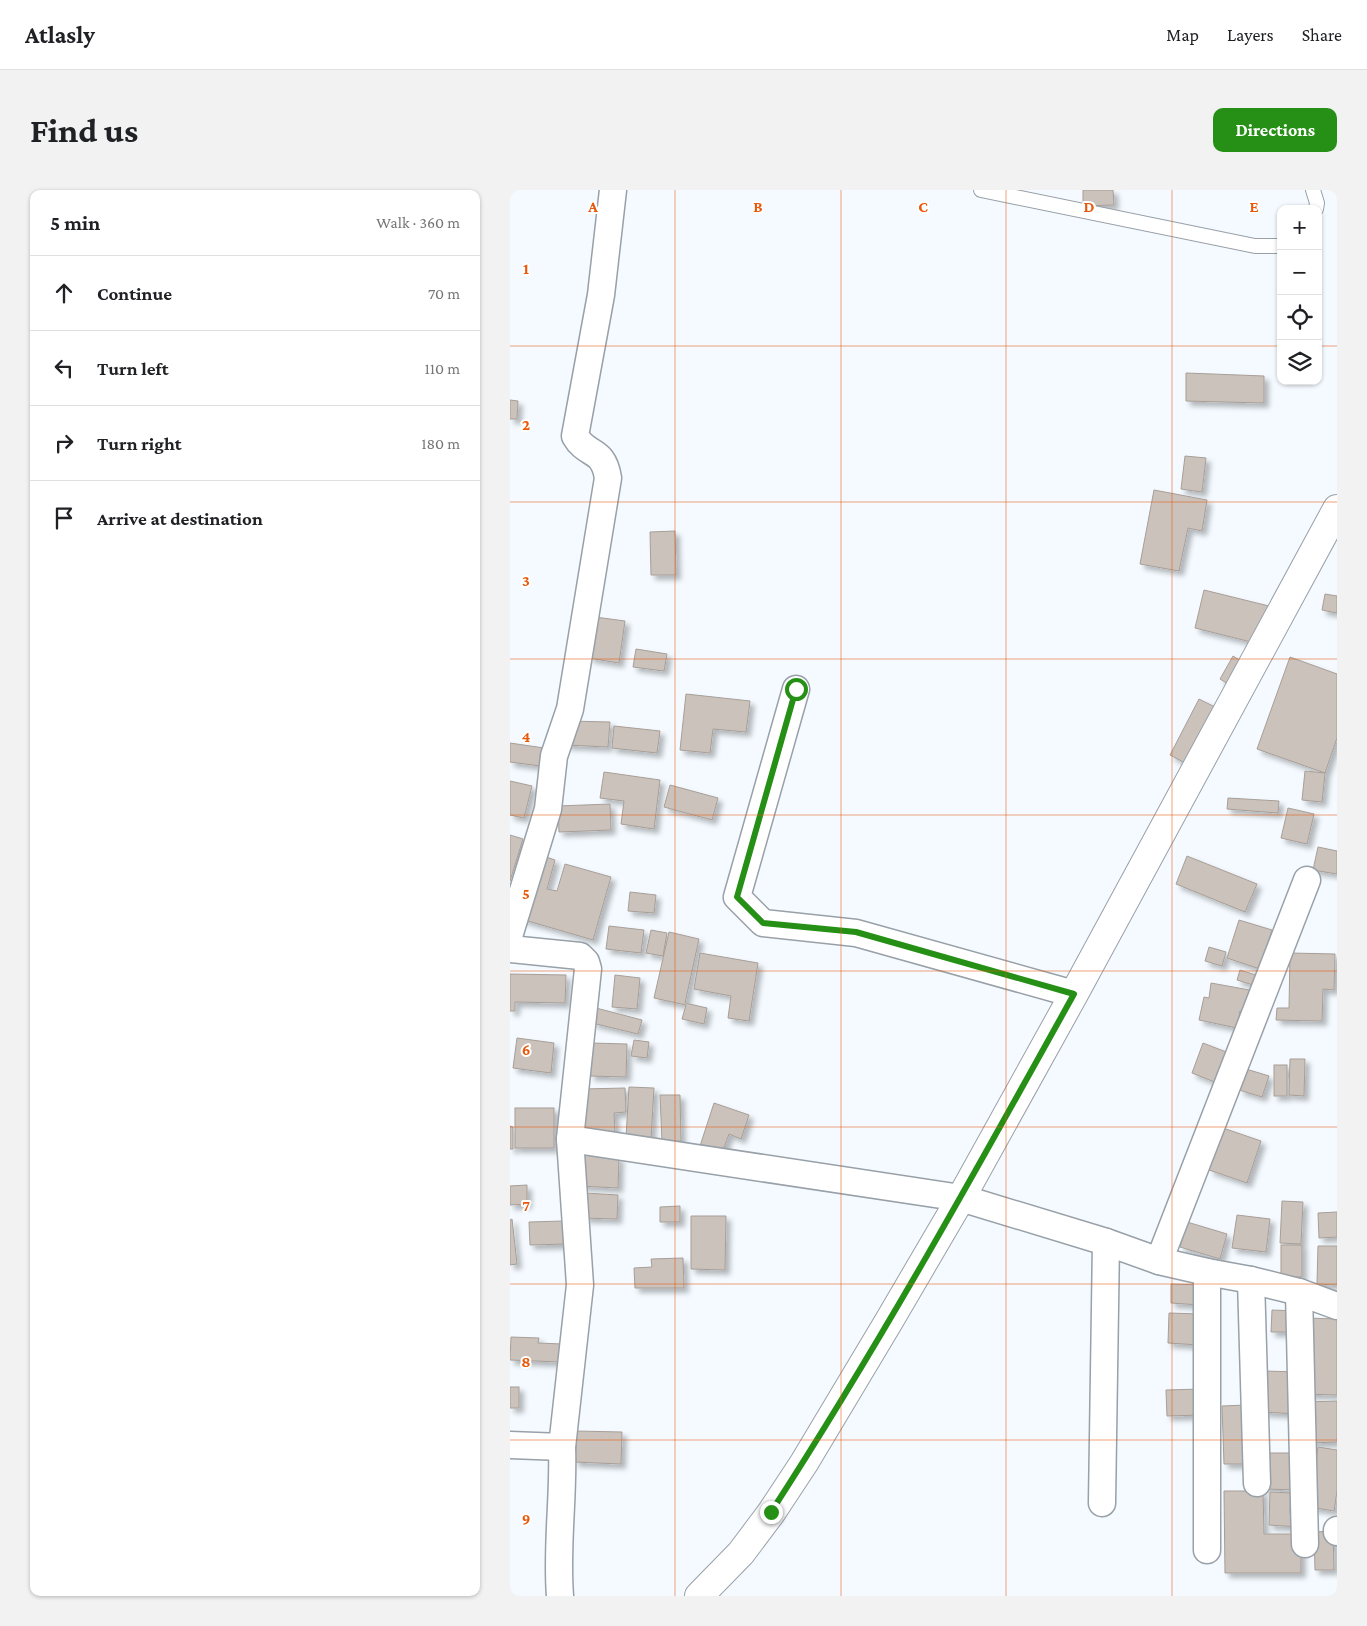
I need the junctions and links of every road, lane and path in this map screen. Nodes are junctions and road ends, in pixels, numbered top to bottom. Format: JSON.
{"nodes":[{"id":1,"x":613,"y":190,"type":"edge"},
{"id":2,"x":981,"y":190,"type":"edge"},
{"id":3,"x":1313,"y":190,"type":"edge"},
{"id":4,"x":1317,"y":205,"type":"edge"},
{"id":5,"x":1277,"y":246,"type":"edge"},
{"id":6,"x":1337,"y":509,"type":"edge"},
{"id":7,"x":796,"y":689,"type":"dead end"},
{"id":8,"x":1307,"y":880,"type":"dead end"},
{"id":9,"x":510,"y":933,"type":"edge"},
{"id":10,"x":510,"y":950,"type":"edge"},
{"id":11,"x":1074,"y":994,"type":"junction"},
{"id":12,"x":570,"y":1139,"type":"junction"},
{"id":13,"x":961,"y":1198,"type":"junction"},
{"id":14,"x":1106,"y":1242,"type":"junction"},
{"id":15,"x":1159,"y":1260,"type":"junction"},
{"id":16,"x":1207,"y":1272,"type":"junction"},
{"id":17,"x":1251,"y":1280,"type":"junction"},
{"id":18,"x":1300,"y":1292,"type":"junction"},
{"id":19,"x":1337,"y":1306,"type":"edge"},
{"id":20,"x":510,"y":1445,"type":"edge"},
{"id":21,"x":562,"y":1446,"type":"junction"},
{"id":22,"x":1257,"y":1483,"type":"dead end"},
{"id":23,"x":1102,"y":1503,"type":"dead end"},
{"id":24,"x":1305,"y":1544,"type":"dead end"},
{"id":25,"x":1207,"y":1550,"type":"dead end"},
{"id":26,"x":560,"y":1596,"type":"edge"},
{"id":27,"x":699,"y":1596,"type":"edge"}],
"edges":[{"from":1,"to":9,"type":"street"},
{"from":2,"to":5,"type":"lane"},
{"from":3,"to":4,"type":"lane"},
{"from":6,"to":11,"type":"street"},
{"from":7,"to":11,"type":"street"},
{"from":8,"to":15,"type":"street"},
{"from":10,"to":12,"type":"street"},
{"from":11,"to":13,"type":"street"},
{"from":12,"to":13,"type":"street"},
{"from":12,"to":21,"type":"street"},
{"from":13,"to":14,"type":"street"},
{"from":13,"to":27,"type":"street"},
{"from":14,"to":15,"type":"street"},
{"from":14,"to":23,"type":"street"},
{"from":15,"to":16,"type":"street"},
{"from":16,"to":17,"type":"street"},
{"from":16,"to":25,"type":"street"},
{"from":17,"to":18,"type":"street"},
{"from":17,"to":22,"type":"street"},
{"from":18,"to":19,"type":"street"},
{"from":18,"to":24,"type":"street"},
{"from":20,"to":21,"type":"street"},
{"from":21,"to":26,"type":"street"}]}
